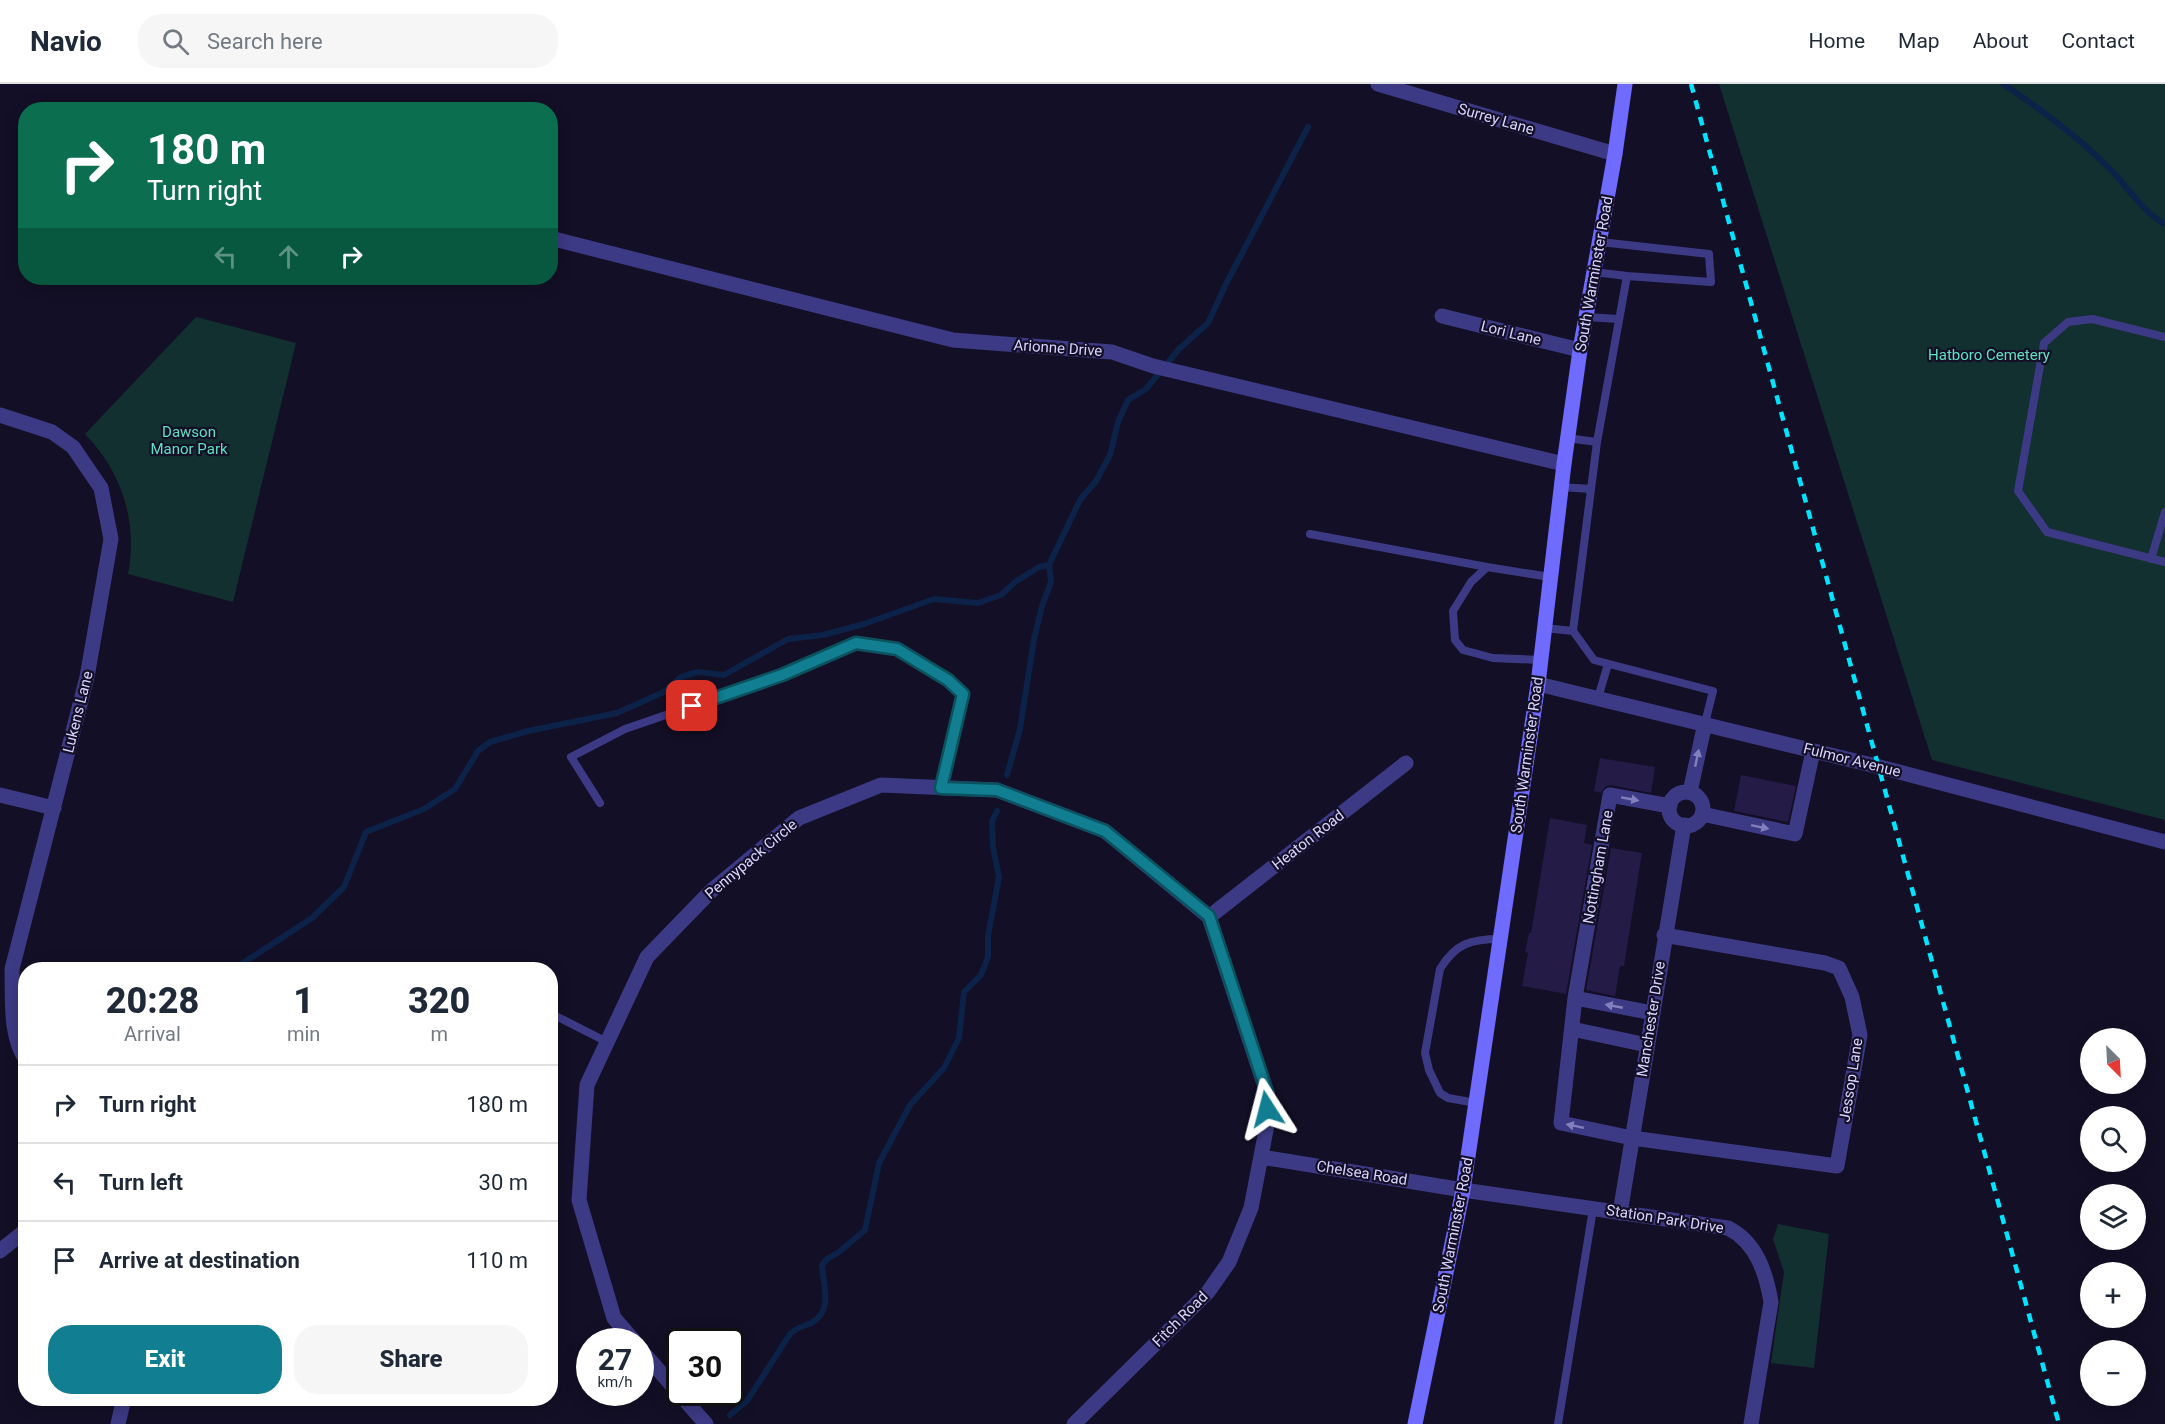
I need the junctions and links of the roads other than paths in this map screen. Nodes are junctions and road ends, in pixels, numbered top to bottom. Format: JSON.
{"nodes":[{"id":1,"x":1378,"y":84,"type":"edge"},
{"id":2,"x":1625,"y":84,"type":"edge"},
{"id":3,"x":1615,"y":154,"type":"junction"},
{"id":4,"x":558,"y":240,"type":"edge"},
{"id":5,"x":1600,"y":242,"type":"junction"},
{"id":6,"x":1594,"y":272,"type":"junction"},
{"id":7,"x":1627,"y":276,"type":"junction"},
{"id":8,"x":1442,"y":316,"type":"dead end"},
{"id":9,"x":1586,"y":317,"type":"junction"},
{"id":10,"x":1619,"y":319,"type":"junction"},
{"id":11,"x":2165,"y":337,"type":"edge"},
{"id":12,"x":1580,"y":350,"type":"junction"},
{"id":13,"x":0,"y":415,"type":"edge"},
{"id":14,"x":1567,"y":438,"type":"junction"},
{"id":15,"x":1597,"y":442,"type":"junction"},
{"id":16,"x":1564,"y":464,"type":"junction"},
{"id":17,"x":1561,"y":487,"type":"junction"},
{"id":18,"x":1591,"y":489,"type":"junction"},
{"id":19,"x":2165,"y":512,"type":"edge"},
{"id":20,"x":1310,"y":534,"type":"dead end"},
{"id":21,"x":2151,"y":559,"type":"junction"},
{"id":22,"x":2165,"y":562,"type":"edge"},
{"id":23,"x":1487,"y":567,"type":"junction"},
{"id":24,"x":1550,"y":577,"type":"junction"},
{"id":25,"x":1545,"y":628,"type":"junction"},
{"id":26,"x":1573,"y":631,"type":"junction"},
{"id":27,"x":1541,"y":660,"type":"junction"},
{"id":28,"x":1608,"y":664,"type":"junction"},
{"id":29,"x":1538,"y":684,"type":"junction"},
{"id":30,"x":1599,"y":698,"type":"junction"},
{"id":31,"x":1704,"y":723,"type":"junction"},
{"id":32,"x":1813,"y":751,"type":"junction"},
{"id":33,"x":1406,"y":763,"type":"dead end"},
{"id":34,"x":941,"y":788,"type":"junction"},
{"id":35,"x":1690,"y":792,"type":"junction"},
{"id":36,"x":0,"y":795,"type":"edge"},
{"id":37,"x":600,"y":804,"type":"dead end"},
{"id":38,"x":1670,"y":806,"type":"junction"},
{"id":39,"x":54,"y":808,"type":"junction"},
{"id":40,"x":1702,"y":814,"type":"junction"},
{"id":41,"x":1684,"y":825,"type":"junction"},
{"id":42,"x":2165,"y":842,"type":"edge"},
{"id":43,"x":1209,"y":916,"type":"junction"},
{"id":44,"x":1664,"y":935,"type":"junction"},
{"id":45,"x":1500,"y":939,"type":"junction"},
{"id":46,"x":1575,"y":998,"type":"junction"},
{"id":47,"x":1653,"y":1013,"type":"junction"},
{"id":48,"x":558,"y":1017,"type":"edge"},
{"id":49,"x":1572,"y":1029,"type":"junction"},
{"id":50,"x":18,"y":1040,"type":"edge"},
{"id":51,"x":607,"y":1042,"type":"junction"},
{"id":52,"x":1647,"y":1044,"type":"junction"},
{"id":53,"x":1476,"y":1103,"type":"junction"},
{"id":54,"x":1632,"y":1138,"type":"junction"},
{"id":55,"x":1261,"y":1157,"type":"junction"},
{"id":56,"x":1463,"y":1190,"type":"junction"},
{"id":57,"x":1593,"y":1209,"type":"junction"},
{"id":58,"x":1620,"y":1213,"type":"junction"},
{"id":59,"x":18,"y":1236,"type":"edge"},
{"id":60,"x":0,"y":1251,"type":"edge"},
{"id":61,"x":623,"y":1328,"type":"edge"},
{"id":62,"x":654,"y":1365,"type":"edge"},
{"id":63,"x":122,"y":1406,"type":"edge"},
{"id":64,"x":118,"y":1424,"type":"edge"},
{"id":65,"x":706,"y":1424,"type":"edge"},
{"id":66,"x":1074,"y":1424,"type":"edge"},
{"id":67,"x":1415,"y":1424,"type":"edge"},
{"id":68,"x":1558,"y":1424,"type":"edge"},
{"id":69,"x":1751,"y":1424,"type":"edge"}],
"edges":[{"from":1,"to":3,"type":"street","name":"Surrey Lane"},
{"from":2,"to":3,"type":"street","name":"South Warminster Road"},
{"from":3,"to":5,"type":"street","name":"South Warminster Road"},
{"from":4,"to":16,"type":"street","name":"Arionne Drive"},
{"from":5,"to":6,"type":"street","name":"South Warminster Road"},
{"from":5,"to":7,"type":"lane"},
{"from":6,"to":7,"type":"lane"},
{"from":6,"to":9,"type":"street","name":"South Warminster Road"},
{"from":7,"to":10,"type":"lane"},
{"from":8,"to":12,"type":"street","name":"Lori Lane"},
{"from":9,"to":10,"type":"lane"},
{"from":9,"to":12,"type":"street","name":"South Warminster Road"},
{"from":10,"to":15,"type":"lane"},
{"from":11,"to":21,"type":"lane"},
{"from":12,"to":14,"type":"street","name":"South Warminster Road"},
{"from":13,"to":39,"type":"street","name":"Lukens Lane"},
{"from":14,"to":15,"type":"lane"},
{"from":14,"to":16,"type":"street","name":"South Warminster Road"},
{"from":15,"to":18,"type":"lane"},
{"from":16,"to":17,"type":"street","name":"South Warminster Road"},
{"from":17,"to":18,"type":"lane"},
{"from":17,"to":24,"type":"street","name":"South Warminster Road"},
{"from":18,"to":26,"type":"lane"},
{"from":19,"to":21,"type":"lane"},
{"from":20,"to":23,"type":"lane"},
{"from":21,"to":22,"type":"lane"},
{"from":23,"to":24,"type":"lane"},
{"from":23,"to":27,"type":"lane"},
{"from":24,"to":25,"type":"street","name":"South Warminster Road"},
{"from":25,"to":26,"type":"lane"},
{"from":25,"to":27,"type":"street","name":"South Warminster Road"},
{"from":26,"to":28,"type":"lane"},
{"from":27,"to":29,"type":"street","name":"South Warminster Road"},
{"from":28,"to":30,"type":"lane"},
{"from":28,"to":31,"type":"lane"},
{"from":29,"to":30,"type":"street","name":"Fulmor Avenue"},
{"from":29,"to":45,"type":"street","name":"South Warminster Road"},
{"from":30,"to":31,"type":"street","name":"Fulmor Avenue"},
{"from":31,"to":32,"type":"street","name":"Fulmor Avenue"},
{"from":35,"to":31,"type":"street","one_way":true},
{"from":40,"to":32,"type":"street","one_way":true},
{"from":32,"to":42,"type":"street","name":"Fulmor Avenue"},
{"from":33,"to":43,"type":"street","name":"Heaton Road"},
{"from":34,"to":37,"type":"lane"},
{"from":34,"to":43,"type":"street","name":"Pennypack Circle"},
{"from":34,"to":51,"type":"street","name":"Pennypack Circle"},
{"from":35,"to":38,"type":"street"},
{"from":35,"to":40,"type":"street"},
{"from":36,"to":39,"type":"street"},
{"from":38,"to":41,"type":"street"},
{"from":46,"to":38,"type":"street","name":"Nottingham Lane","one_way":true},
{"from":39,"to":50,"type":"street","name":"Lukens Lane"},
{"from":40,"to":41,"type":"street"},
{"from":41,"to":44,"type":"street","name":"Manchester Drive"},
{"from":43,"to":55,"type":"street"},
{"from":44,"to":47,"type":"street","name":"Manchester Drive"},
{"from":44,"to":54,"type":"street","name":"Jessop Lane"},
{"from":45,"to":53,"type":"street","name":"South Warminster Road"},
{"from":45,"to":53,"type":"lane"},
{"from":47,"to":46,"type":"street","one_way":true},
{"from":46,"to":49,"type":"street"},
{"from":47,"to":52,"type":"street","name":"Manchester Drive"},
{"from":48,"to":51,"type":"lane"},
{"from":49,"to":52,"type":"street"},
{"from":54,"to":49,"type":"street","one_way":true},
{"from":51,"to":61,"type":"street","name":"Pennypack Circle"},
{"from":52,"to":54,"type":"street","name":"Manchester Drive"},
{"from":53,"to":56,"type":"street","name":"South Warminster Road"},
{"from":54,"to":58,"type":"street","name":"Manchester Drive"},
{"from":55,"to":56,"type":"street","name":"Chelsea Road"},
{"from":55,"to":66,"type":"street","name":"Fitch Road"},
{"from":56,"to":57,"type":"street","name":"Station Park Drive"},
{"from":56,"to":67,"type":"street","name":"South Warminster Road"},
{"from":57,"to":58,"type":"street","name":"Station Park Drive"},
{"from":57,"to":68,"type":"lane"},
{"from":58,"to":69,"type":"street","name":"Station Park Drive"},
{"from":59,"to":60,"type":"street"},
{"from":62,"to":65,"type":"street"},
{"from":63,"to":64,"type":"street"}]}
